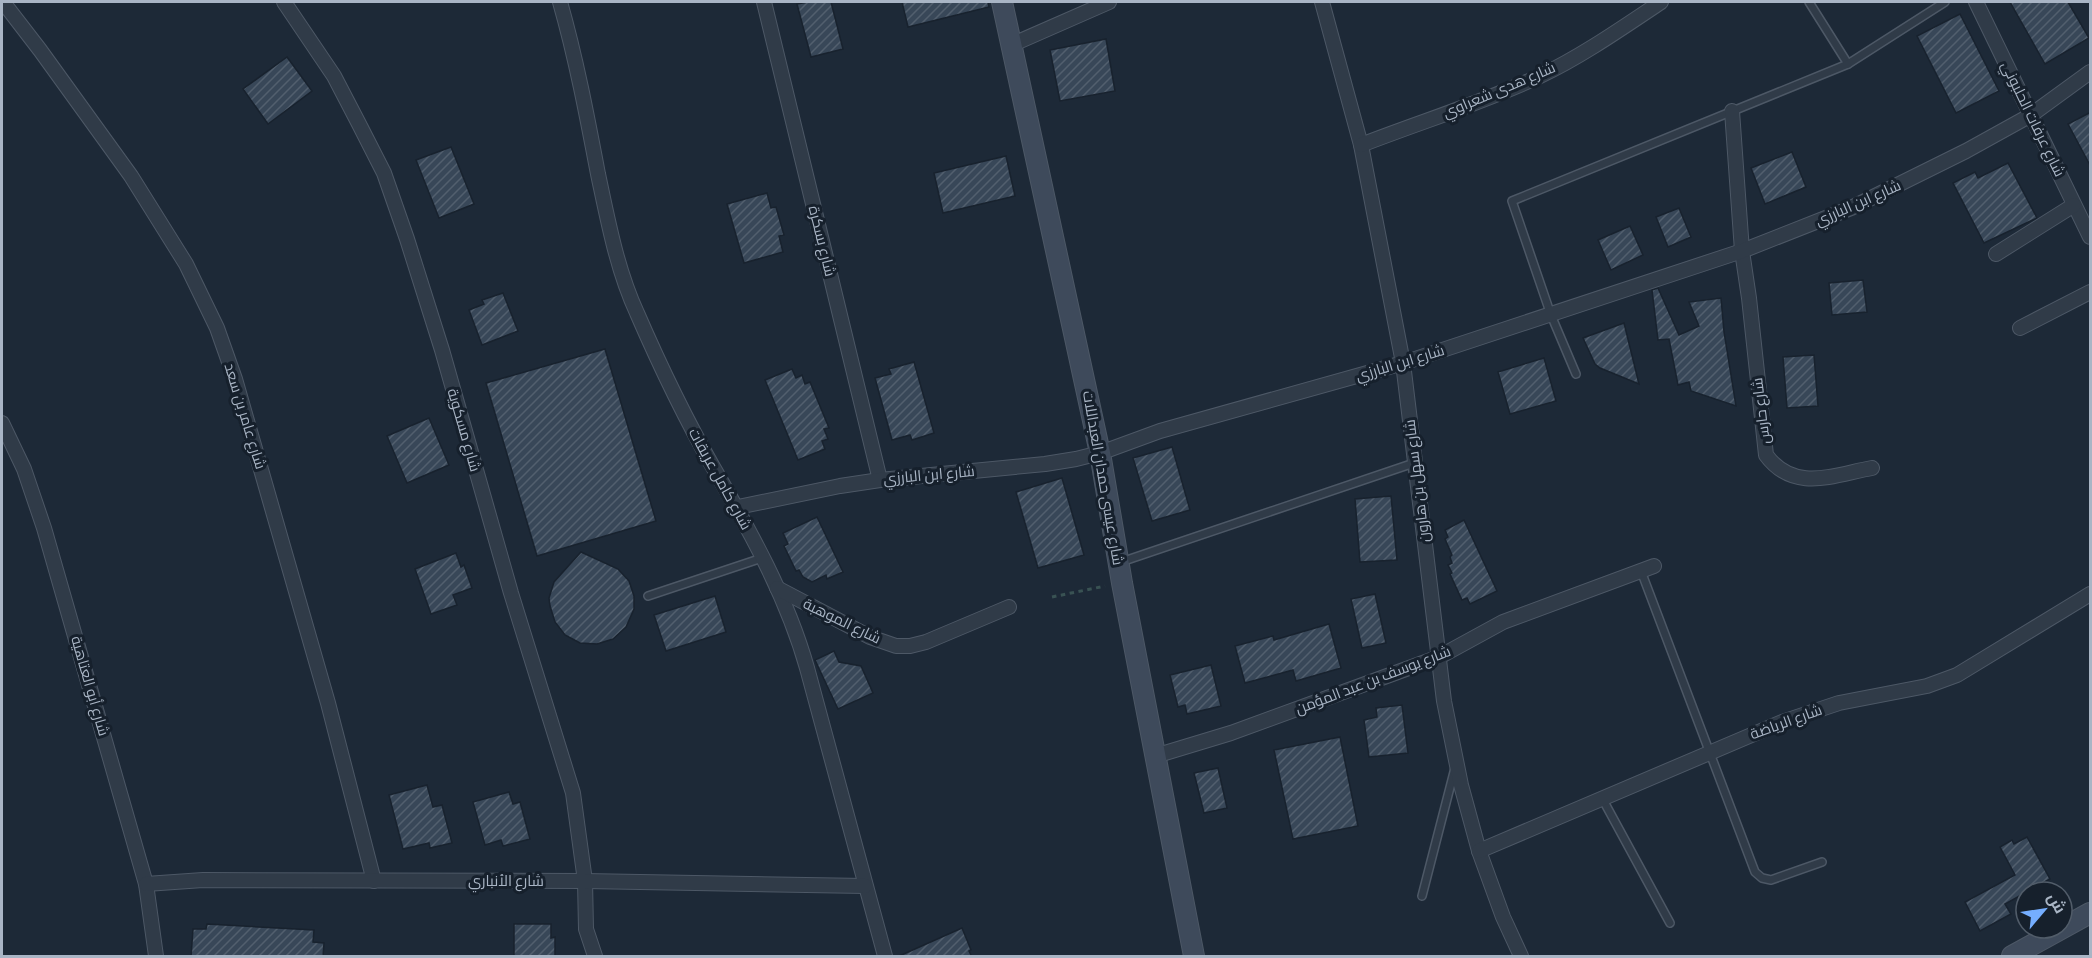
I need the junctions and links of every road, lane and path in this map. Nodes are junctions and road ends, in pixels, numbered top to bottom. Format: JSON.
{"nodes":[{"id":1,"x":3,"y":2,"type":"edge"},
{"id":2,"x":284,"y":2,"type":"edge"},
{"id":3,"x":560,"y":2,"type":"edge"},
{"id":4,"x":764,"y":2,"type":"edge"},
{"id":5,"x":1002,"y":2,"type":"edge"},
{"id":6,"x":1109,"y":2,"type":"edge"},
{"id":7,"x":1322,"y":2,"type":"edge"},
{"id":8,"x":1661,"y":2,"type":"edge"},
{"id":9,"x":1809,"y":2,"type":"edge"},
{"id":10,"x":1945,"y":2,"type":"edge"},
{"id":11,"x":1976,"y":2,"type":"edge"},
{"id":12,"x":1011,"y":45,"type":"junction"},
{"id":13,"x":1848,"y":64,"type":"junction"},
{"id":14,"x":2091,"y":72,"type":"edge"},
{"id":15,"x":1732,"y":111,"type":"junction"},
{"id":16,"x":2031,"y":115,"type":"junction"},
{"id":17,"x":1361,"y":145,"type":"junction"},
{"id":18,"x":2074,"y":205,"type":"junction"},
{"id":19,"x":2091,"y":237,"type":"edge"},
{"id":20,"x":1742,"y":251,"type":"junction"},
{"id":21,"x":1996,"y":254,"type":"dead end"},
{"id":22,"x":2091,"y":292,"type":"edge"},
{"id":23,"x":1551,"y":315,"type":"junction"},
{"id":24,"x":2020,"y":328,"type":"dead end"},
{"id":25,"x":1403,"y":363,"type":"junction"},
{"id":26,"x":1576,"y":374,"type":"dead end"},
{"id":27,"x":2,"y":423,"type":"edge"},
{"id":28,"x":1100,"y":453,"type":"junction"},
{"id":29,"x":1414,"y":463,"type":"junction"},
{"id":30,"x":1872,"y":468,"type":"dead end"},
{"id":31,"x":880,"y":480,"type":"junction"},
{"id":32,"x":738,"y":507,"type":"junction"},
{"id":33,"x":762,"y":558,"type":"junction"},
{"id":34,"x":1119,"y":563,"type":"junction"},
{"id":35,"x":1647,"y":568,"type":"joint"},
{"id":36,"x":1122,"y":583,"type":"junction"},
{"id":37,"x":777,"y":588,"type":"junction"},
{"id":38,"x":2091,"y":594,"type":"edge"},
{"id":39,"x":648,"y":596,"type":"dead end"},
{"id":40,"x":1052,"y":597,"type":"dead end"},
{"id":41,"x":1009,"y":607,"type":"dead end"},
{"id":42,"x":1439,"y":657,"type":"junction"},
{"id":43,"x":1710,"y":751,"type":"junction"},
{"id":44,"x":1155,"y":756,"type":"junction"},
{"id":45,"x":1457,"y":759,"type":"junction"},
{"id":46,"x":1602,"y":798,"type":"junction"},
{"id":47,"x":1479,"y":851,"type":"junction"},
{"id":48,"x":1822,"y":862,"type":"dead end"},
{"id":49,"x":374,"y":881,"type":"junction"},
{"id":50,"x":585,"y":881,"type":"junction"},
{"id":51,"x":146,"y":884,"type":"junction"},
{"id":52,"x":865,"y":886,"type":"junction"},
{"id":53,"x":1422,"y":896,"type":"dead end"},
{"id":54,"x":2091,"y":912,"type":"edge"},
{"id":55,"x":1670,"y":923,"type":"dead end"},
{"id":56,"x":156,"y":957,"type":"edge"},
{"id":57,"x":595,"y":957,"type":"edge"},
{"id":58,"x":885,"y":957,"type":"edge"},
{"id":59,"x":1194,"y":957,"type":"edge"},
{"id":60,"x":1521,"y":957,"type":"edge"},
{"id":61,"x":2013,"y":957,"type":"edge"}],
"edges":[{"from":1,"to":49,"type":"street","name":"شارع عامر بن سعد"},
{"from":2,"to":50,"type":"street","name":"شارع مسكوية"},
{"from":3,"to":32,"type":"street","name":"شارع كامل عريقات"},
{"from":4,"to":31,"type":"street","name":"شارع بسكرة"},
{"from":5,"to":12,"type":"street","name":"شارع عيسى حمدان العبداللات"},
{"from":6,"to":12,"type":"street"},
{"from":7,"to":17,"type":"street","name":"شارع سهل بن هارون"},
{"from":8,"to":17,"type":"street","name":"شارع هدى شعراوي"},
{"from":9,"to":13,"type":"lane"},
{"from":10,"to":13,"type":"lane"},
{"from":11,"to":16,"type":"street","name":"شارع عرفات الحلبوني"},
{"from":12,"to":28,"type":"street","name":"شارع عيسى حمدان العبداللات"},
{"from":13,"to":15,"type":"lane"},
{"from":14,"to":16,"type":"street","name":"شارع ابن البارزي"},
{"from":15,"to":20,"type":"street","name":"شارع حارس"},
{"from":15,"to":23,"type":"lane"},
{"from":16,"to":18,"type":"street","name":"شارع عرفات الحلبوني"},
{"from":16,"to":20,"type":"street","name":"شارع ابن البارزي"},
{"from":17,"to":25,"type":"street","name":"شارع سهل بن هارون"},
{"from":18,"to":19,"type":"street","name":"شارع عرفات الحلبوني"},
{"from":18,"to":21,"type":"street"},
{"from":20,"to":23,"type":"street","name":"شارع ابن البارزي"},
{"from":20,"to":30,"type":"street","name":"شارع حارس"},
{"from":22,"to":24,"type":"street"},
{"from":23,"to":25,"type":"street","name":"شارع ابن البارزي"},
{"from":23,"to":26,"type":"lane"},
{"from":25,"to":28,"type":"street","name":"شارع ابن البارزي"},
{"from":25,"to":29,"type":"street","name":"شارع سهل بن هارون"},
{"from":27,"to":51,"type":"street","name":"شارع أبو العتاهية"},
{"from":28,"to":31,"type":"street","name":"شارع ابن البارزي"},
{"from":28,"to":34,"type":"street","name":"شارع عيسى حمدان العبداللات"},
{"from":29,"to":34,"type":"lane"},
{"from":29,"to":42,"type":"street","name":"شارع سهل بن هارون"},
{"from":31,"to":32,"type":"street","name":"شارع ابن البارزي"},
{"from":32,"to":33,"type":"street","name":"شارع كامل عريقات"},
{"from":33,"to":37,"type":"street","name":"شارع كامل عريقات"},
{"from":33,"to":39,"type":"lane"},
{"from":34,"to":36,"type":"street","name":"شارع عيسى حمدان العبداللات"},
{"from":35,"to":42,"type":"street","name":"شارع يوسف بن عبد المؤمن"},
{"from":35,"to":43,"type":"lane"},
{"from":36,"to":40,"type":"path"},
{"from":36,"to":44,"type":"street","name":"شارع عيسى حمدان العبداللات"},
{"from":37,"to":41,"type":"street","name":"شارع الموهبة"},
{"from":37,"to":52,"type":"street","name":"شارع كامل عريقات"},
{"from":38,"to":43,"type":"street","name":"شارع الرياضة"},
{"from":42,"to":44,"type":"street","name":"شارع يوسف بن عبد المؤمن"},
{"from":42,"to":45,"type":"street","name":"شارع سهل بن هارون"},
{"from":43,"to":46,"type":"street","name":"شارع الرياضة"},
{"from":43,"to":48,"type":"lane"},
{"from":44,"to":59,"type":"street","name":"شارع عيسى حمدان العبداللات"},
{"from":45,"to":47,"type":"street","name":"شارع سهل بن هارون"},
{"from":45,"to":53,"type":"lane"},
{"from":46,"to":47,"type":"street","name":"شارع الرياضة"},
{"from":46,"to":55,"type":"lane"},
{"from":47,"to":60,"type":"street","name":"شارع سهل بن هارون"},
{"from":49,"to":50,"type":"street","name":"شارع الأنباري"},
{"from":49,"to":51,"type":"street","name":"شارع الأنباري"},
{"from":50,"to":52,"type":"street","name":"شارع الأنباري"},
{"from":50,"to":57,"type":"street","name":"شارع مسكوية"},
{"from":51,"to":56,"type":"street","name":"شارع أبو العتاهية"},
{"from":52,"to":58,"type":"street","name":"شارع كامل عريقات"},
{"from":54,"to":61,"type":"street"}]}
